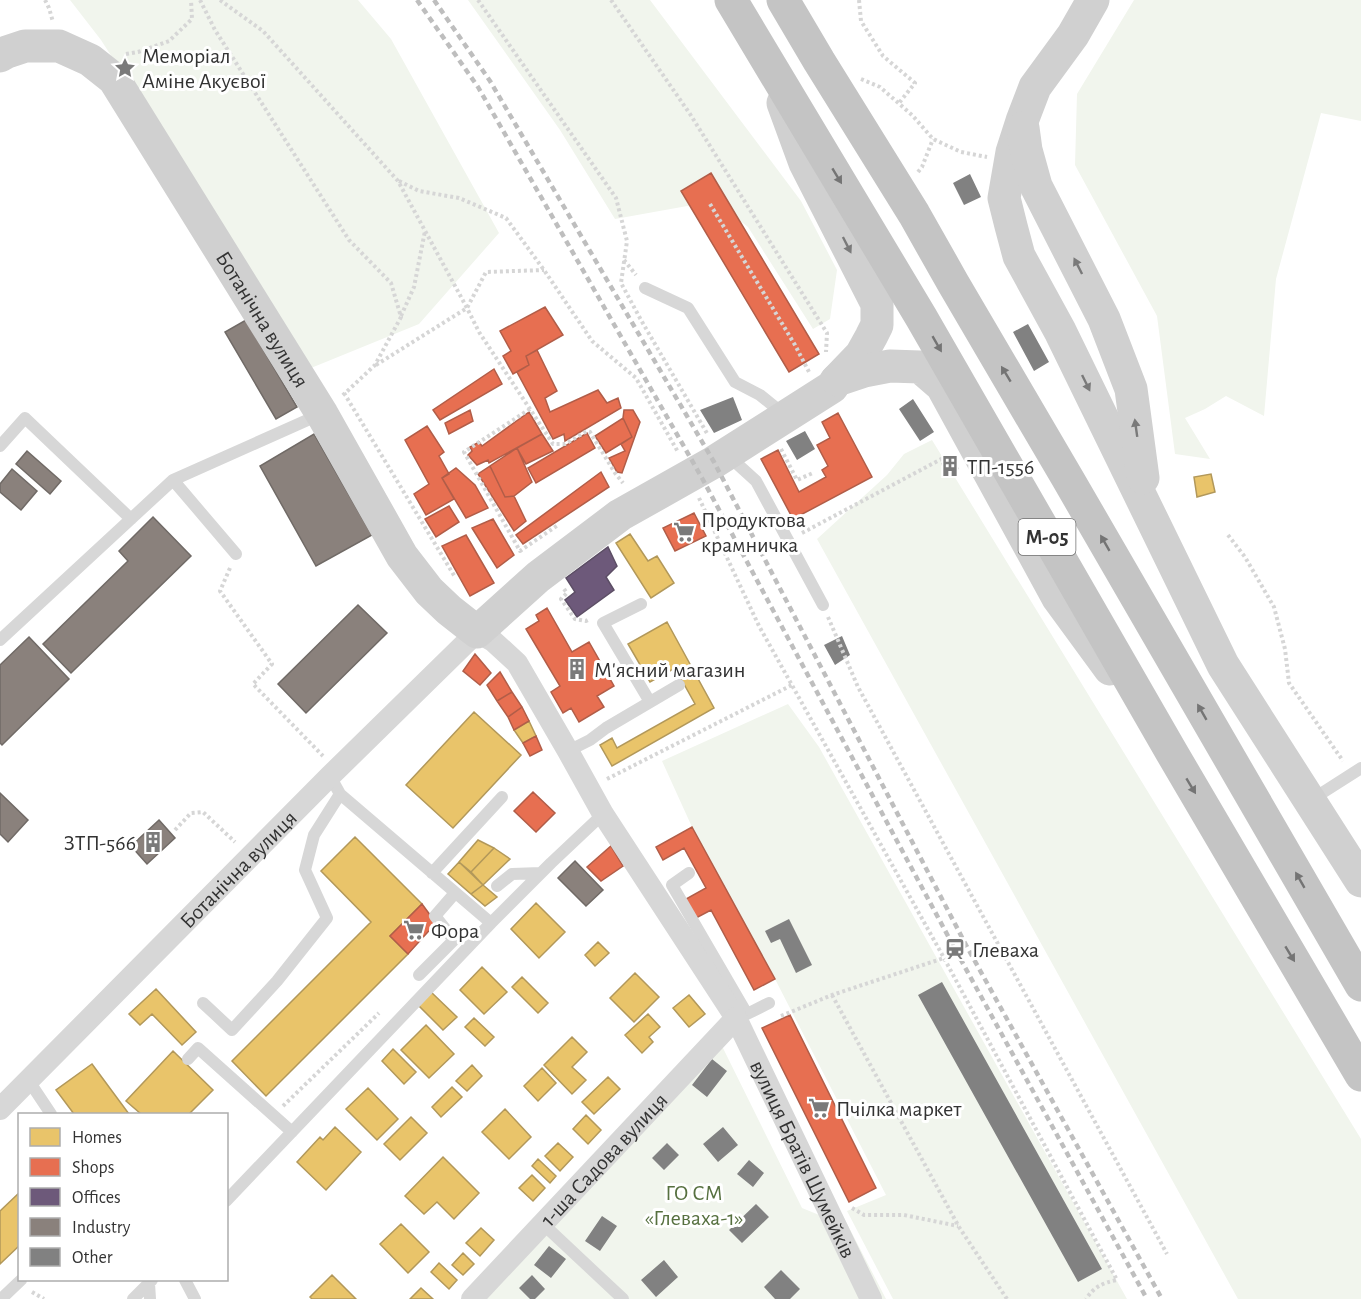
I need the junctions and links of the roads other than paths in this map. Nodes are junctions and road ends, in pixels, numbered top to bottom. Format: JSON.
{"nodes":[{"id":1,"x":714,"y":0,"type":"edge"},
{"id":2,"x":731,"y":0,"type":"edge"},
{"id":3,"x":783,"y":0,"type":"edge"},
{"id":4,"x":1093,"y":0,"type":"edge"},
{"id":5,"x":12,"y":51,"type":"edge"},
{"id":6,"x":766,"y":56,"type":"junction"},
{"id":7,"x":1022,"y":121,"type":"junction"},
{"id":8,"x":1050,"y":212,"type":"junction"},
{"id":9,"x":1011,"y":226,"type":"junction"},
{"id":10,"x":645,"y":288,"type":"dead end"},
{"id":11,"x":1104,"y":319,"type":"junction"},
{"id":12,"x":1060,"y":331,"type":"junction"},
{"id":13,"x":831,"y":380,"type":"junction"},
{"id":14,"x":333,"y":404,"type":"junction"},
{"id":15,"x":780,"y":434,"type":"junction"},
{"id":16,"x":0,"y":446,"type":"edge"},
{"id":17,"x":725,"y":455,"type":"junction"},
{"id":18,"x":173,"y":480,"type":"junction"},
{"id":19,"x":1147,"y":507,"type":"junction"},
{"id":20,"x":131,"y":519,"type":"junction"},
{"id":21,"x":236,"y":554,"type":"road end"},
{"id":22,"x":641,"y":604,"type":"dead end"},
{"id":23,"x":824,"y":605,"type":"road end"},
{"id":24,"x":477,"y":632,"type":"junction"},
{"id":25,"x":0,"y":640,"type":"edge"},
{"id":26,"x":679,"y":685,"type":"dead end"},
{"id":27,"x":650,"y":702,"type":"junction"},
{"id":28,"x":568,"y":751,"type":"junction"},
{"id":29,"x":1172,"y":753,"type":"junction"},
{"id":30,"x":1357,"y":771,"type":"edge"},
{"id":31,"x":335,"y":785,"type":"junction"},
{"id":32,"x":502,"y":796,"type":"dead end"},
{"id":33,"x":1311,"y":802,"type":"junction"},
{"id":34,"x":603,"y":814,"type":"junction"},
{"id":35,"x":432,"y":873,"type":"junction"},
{"id":36,"x":541,"y":873,"type":"junction"},
{"id":37,"x":689,"y":873,"type":"dead end"},
{"id":38,"x":1361,"y":881,"type":"edge"},
{"id":39,"x":497,"y":886,"type":"dead end"},
{"id":40,"x":664,"y":890,"type":"junction"},
{"id":41,"x":455,"y":893,"type":"junction"},
{"id":42,"x":491,"y":923,"type":"junction"},
{"id":43,"x":435,"y":960,"type":"junction"},
{"id":44,"x":448,"y":969,"type":"junction"},
{"id":45,"x":419,"y":975,"type":"dead end"},
{"id":46,"x":1360,"y":983,"type":"edge"},
{"id":47,"x":203,"y":1003,"type":"dead end"},
{"id":48,"x":769,"y":1003,"type":"dead end"},
{"id":49,"x":737,"y":1016,"type":"junction"},
{"id":50,"x":188,"y":1059,"type":"dead end"},
{"id":51,"x":1361,"y":1075,"type":"edge"},
{"id":52,"x":29,"y":1081,"type":"junction"},
{"id":53,"x":0,"y":1109,"type":"edge"},
{"id":54,"x":50,"y":1113,"type":"edge"},
{"id":55,"x":292,"y":1132,"type":"junction"},
{"id":56,"x":228,"y":1199,"type":"edge"},
{"id":57,"x":543,"y":1224,"type":"junction"},
{"id":58,"x":20,"y":1281,"type":"edge"},
{"id":59,"x":150,"y":1281,"type":"edge"},
{"id":60,"x":186,"y":1281,"type":"edge"},
{"id":61,"x":1,"y":1299,"type":"edge"},
{"id":62,"x":133,"y":1299,"type":"edge"},
{"id":63,"x":150,"y":1299,"type":"edge"},
{"id":64,"x":195,"y":1299,"type":"edge"},
{"id":65,"x":472,"y":1299,"type":"edge"},
{"id":66,"x":623,"y":1299,"type":"edge"},
{"id":67,"x":871,"y":1299,"type":"edge"}],
"edges":[{"from":1,"to":6,"type":"highway"},
{"from":2,"to":6,"type":"highway","number":"М-05"},
{"from":46,"to":3,"type":"highway","number":"М-05","one_way":true},
{"from":4,"to":7,"type":"street"},
{"from":5,"to":14,"type":"street","name":"Ботанічна вулиця"},
{"from":6,"to":13,"type":"street","one_way":true},
{"from":6,"to":29,"type":"highway","number":"М-05","one_way":true},
{"from":7,"to":8,"type":"street"},
{"from":7,"to":9,"type":"street"},
{"from":8,"to":9,"type":"street"},
{"from":11,"to":8,"type":"street","one_way":true},
{"from":9,"to":12,"type":"street"},
{"from":10,"to":15,"type":"lane"},
{"from":11,"to":12,"type":"street"},
{"from":19,"to":11,"type":"street","one_way":true},
{"from":12,"to":19,"type":"street","one_way":true},
{"from":13,"to":15,"type":"street"},
{"from":13,"to":29,"type":"street"},
{"from":14,"to":18,"type":"lane"},
{"from":14,"to":24,"type":"street","name":"Ботанічна вулиця"},
{"from":15,"to":17,"type":"street"},
{"from":16,"to":20,"type":"lane"},
{"from":17,"to":23,"type":"lane"},
{"from":17,"to":24,"type":"street"},
{"from":18,"to":20,"type":"lane"},
{"from":18,"to":21,"type":"lane"},
{"from":19,"to":33,"type":"street"},
{"from":20,"to":25,"type":"lane"},
{"from":22,"to":27,"type":"lane"},
{"from":24,"to":28,"type":"street","name":"Ботанічна вулиця"},
{"from":24,"to":31,"type":"street","name":"Ботанічна вулиця"},
{"from":26,"to":27,"type":"lane"},
{"from":27,"to":28,"type":"lane"},
{"from":28,"to":34,"type":"street","name":"Ботанічна вулиця"},
{"from":29,"to":51,"type":"highway","number":"М-05","one_way":true},
{"from":30,"to":33,"type":"lane"},
{"from":31,"to":35,"type":"lane"},
{"from":31,"to":47,"type":"lane"},
{"from":31,"to":52,"type":"street","name":"Ботанічна вулиця"},
{"from":32,"to":35,"type":"lane"},
{"from":33,"to":38,"type":"street"},
{"from":34,"to":36,"type":"lane"},
{"from":34,"to":40,"type":"street","name":"Ботанічна вулиця"},
{"from":35,"to":41,"type":"lane"},
{"from":36,"to":39,"type":"lane"},
{"from":36,"to":42,"type":"lane"},
{"from":37,"to":40,"type":"lane"},
{"from":40,"to":49,"type":"street","name":"Ботанічна вулиця"},
{"from":41,"to":42,"type":"lane"},
{"from":41,"to":43,"type":"lane"},
{"from":42,"to":44,"type":"lane"},
{"from":43,"to":44,"type":"lane"},
{"from":43,"to":45,"type":"lane"},
{"from":44,"to":55,"type":"lane"},
{"from":48,"to":49,"type":"lane"},
{"from":49,"to":57,"type":"street","name":"1-ша Садова вулиця"},
{"from":49,"to":67,"type":"street","name":"вулиця Братів Шумейків"},
{"from":50,"to":55,"type":"lane"},
{"from":52,"to":53,"type":"street","name":"Ботанічна вулиця"},
{"from":52,"to":54,"type":"lane"},
{"from":55,"to":56,"type":"lane"},
{"from":57,"to":65,"type":"street","name":"1-ша Садова вулиця"},
{"from":57,"to":66,"type":"lane"},
{"from":58,"to":61,"type":"lane"},
{"from":59,"to":62,"type":"lane"},
{"from":59,"to":63,"type":"lane"},
{"from":60,"to":64,"type":"lane"}]}
